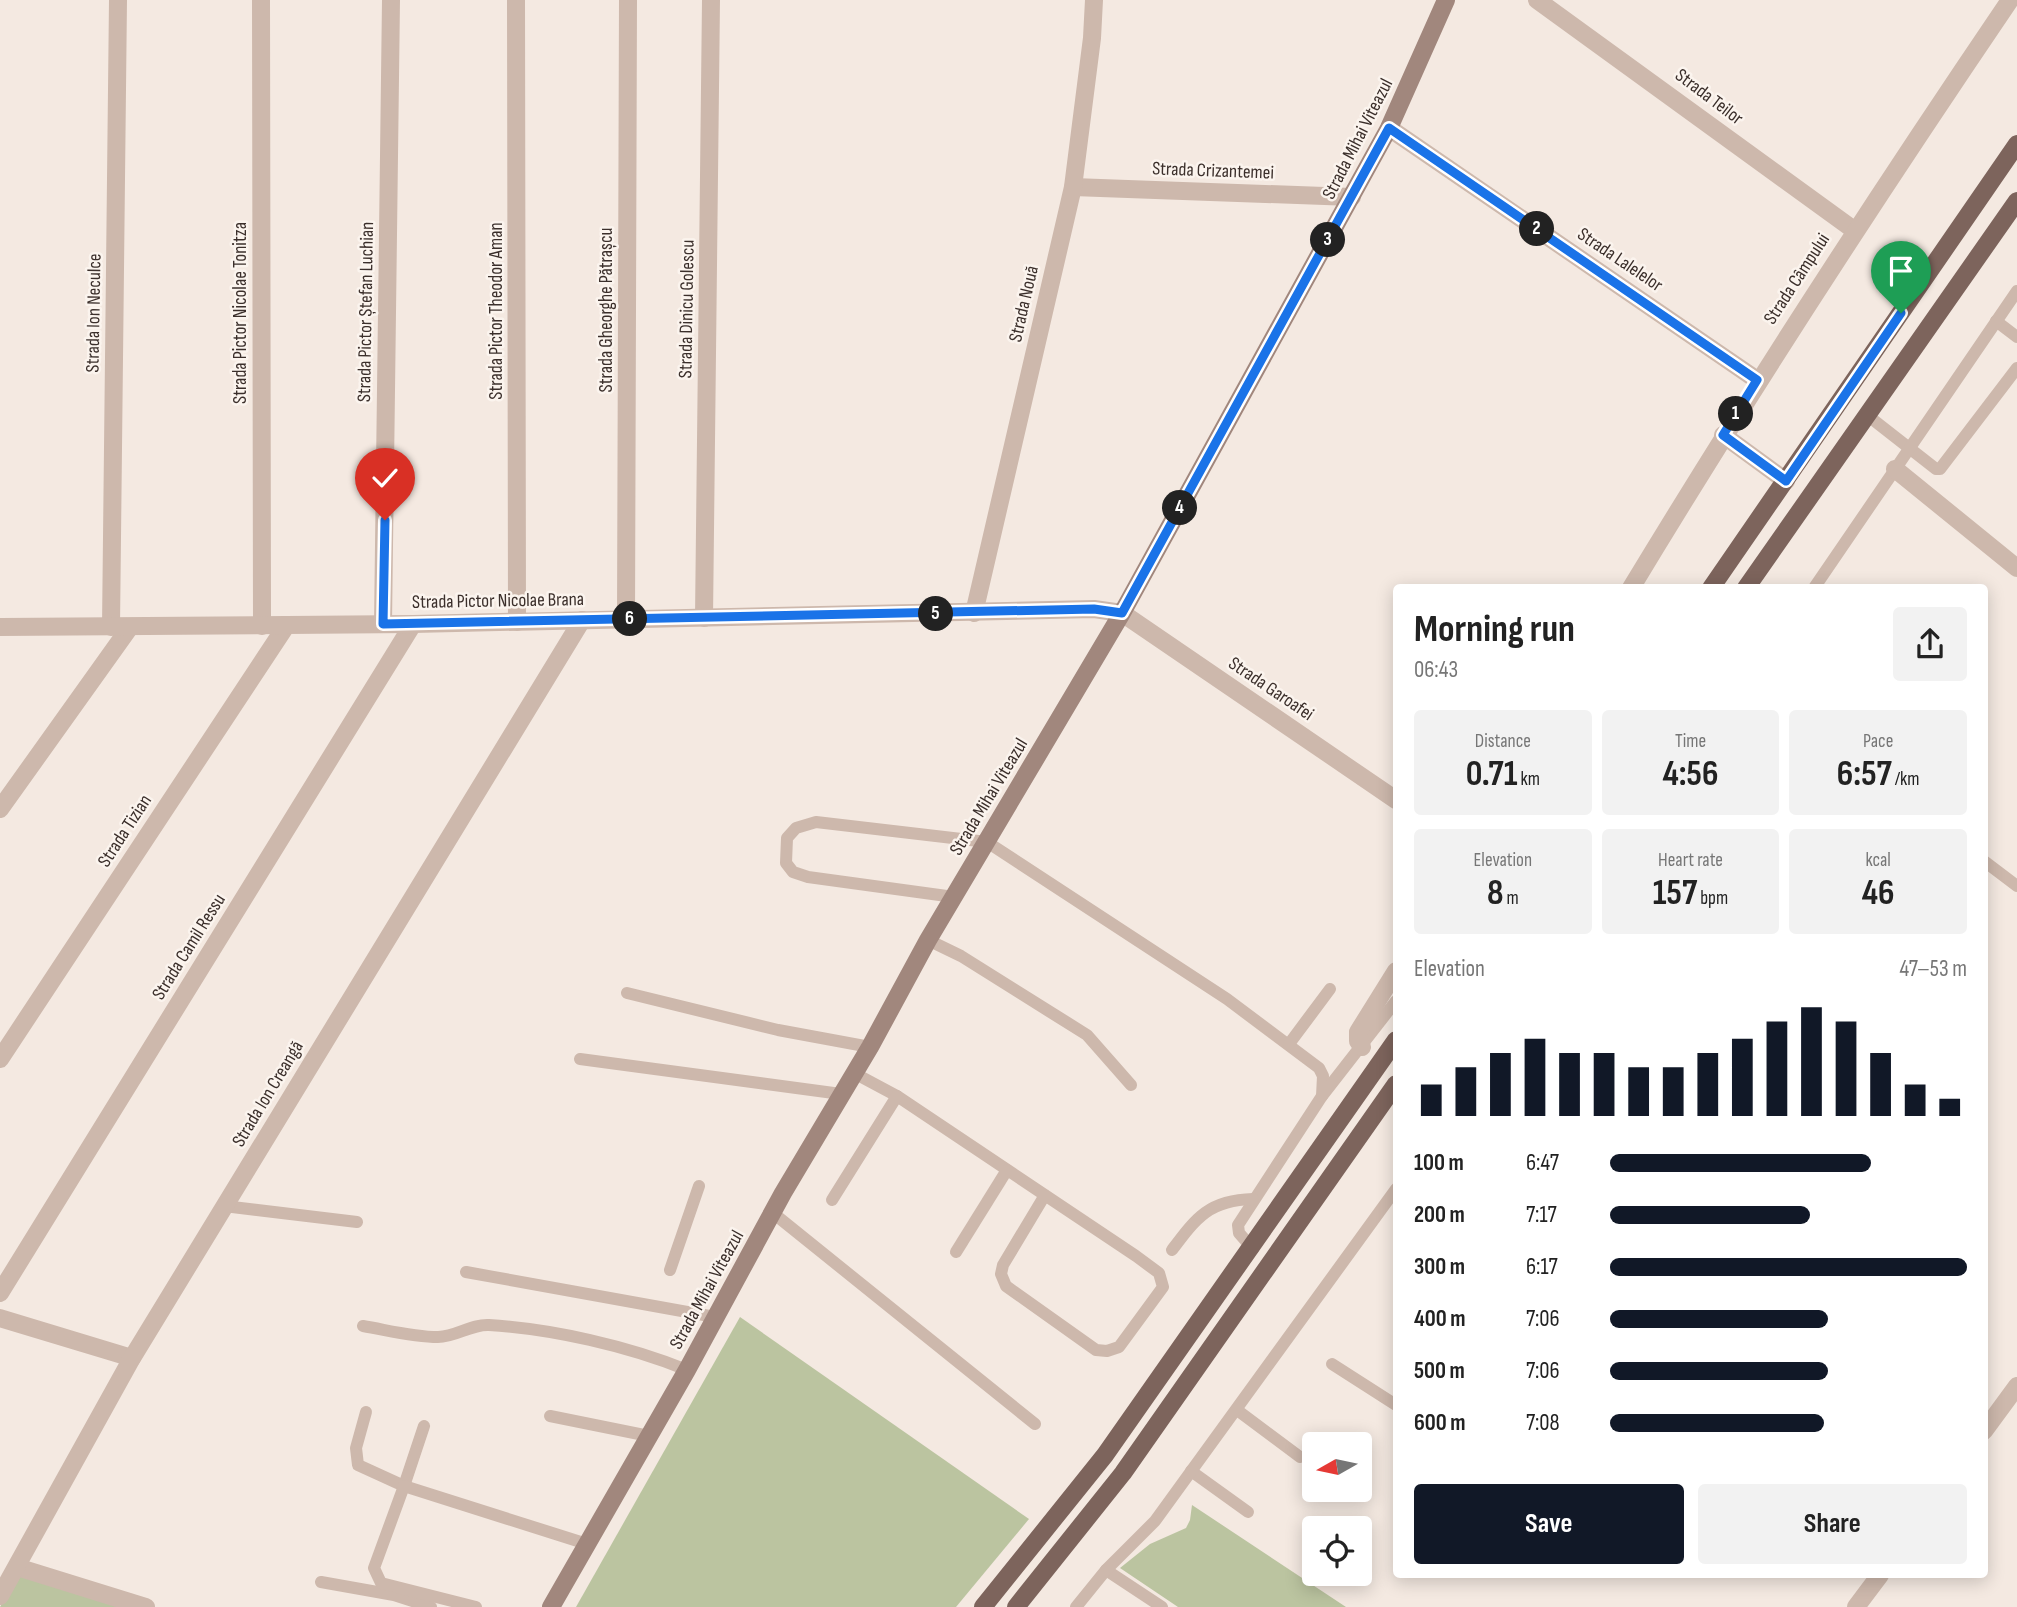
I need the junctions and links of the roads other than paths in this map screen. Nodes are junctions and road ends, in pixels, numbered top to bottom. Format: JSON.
{"nodes":[{"id":1,"x":118,"y":0,"type":"edge"},
{"id":2,"x":261,"y":0,"type":"edge"},
{"id":3,"x":391,"y":0,"type":"edge"},
{"id":4,"x":516,"y":0,"type":"edge"},
{"id":5,"x":628,"y":0,"type":"edge"},
{"id":6,"x":711,"y":0,"type":"edge"},
{"id":7,"x":1094,"y":0,"type":"edge"},
{"id":8,"x":1446,"y":0,"type":"edge"},
{"id":9,"x":1537,"y":0,"type":"edge"},
{"id":10,"x":2010,"y":0,"type":"edge"},
{"id":11,"x":1389,"y":128,"type":"junction"},
{"id":12,"x":2017,"y":144,"type":"edge"},
{"id":13,"x":1073,"y":187,"type":"junction"},
{"id":14,"x":1352,"y":198,"type":"junction"},
{"id":15,"x":2017,"y":201,"type":"edge"},
{"id":16,"x":1854,"y":230,"type":"junction"},
{"id":17,"x":2017,"y":291,"type":"edge"},
{"id":18,"x":1996,"y":321,"type":"junction"},
{"id":19,"x":2017,"y":337,"type":"edge"},
{"id":20,"x":2017,"y":368,"type":"edge"},
{"id":21,"x":1757,"y":380,"type":"junction"},
{"id":22,"x":1867,"y":415,"type":"junction"},
{"id":23,"x":1723,"y":435,"type":"junction"},
{"id":24,"x":1910,"y":449,"type":"junction"},
{"id":25,"x":1895,"y":470,"type":"junction"},
{"id":26,"x":1786,"y":481,"type":"junction"},
{"id":27,"x":2017,"y":568,"type":"edge"},
{"id":28,"x":1633,"y":584,"type":"edge"},
{"id":29,"x":1714,"y":584,"type":"edge"},
{"id":30,"x":1749,"y":584,"type":"edge"},
{"id":31,"x":1817,"y":584,"type":"edge"},
{"id":32,"x":974,"y":613,"type":"junction"},
{"id":33,"x":1122,"y":613,"type":"junction"},
{"id":34,"x":704,"y":618,"type":"junction"},
{"id":35,"x":626,"y":619,"type":"junction"},
{"id":36,"x":582,"y":620,"type":"junction"},
{"id":37,"x":517,"y":622,"type":"junction"},
{"id":38,"x":383,"y":624,"type":"junction"},
{"id":39,"x":413,"y":624,"type":"junction"},
{"id":40,"x":262,"y":626,"type":"junction"},
{"id":41,"x":286,"y":626,"type":"junction"},
{"id":42,"x":0,"y":627,"type":"edge"},
{"id":43,"x":111,"y":627,"type":"junction"},
{"id":44,"x":130,"y":627,"type":"junction"},
{"id":45,"x":1393,"y":798,"type":"edge"},
{"id":46,"x":0,"y":809,"type":"edge"},
{"id":47,"x":986,"y":842,"type":"junction"},
{"id":48,"x":1988,"y":864,"type":"edge"},
{"id":49,"x":2017,"y":886,"type":"edge"},
{"id":50,"x":954,"y":897,"type":"junction"},
{"id":51,"x":928,"y":940,"type":"junction"},
{"id":52,"x":1393,"y":976,"type":"edge"},
{"id":53,"x":1330,"y":989,"type":"dead end"},
{"id":54,"x":627,"y":993,"type":"dead end"},
{"id":55,"x":1393,"y":1005,"type":"edge"},
{"id":56,"x":1289,"y":1044,"type":"junction"},
{"id":57,"x":1393,"y":1044,"type":"edge"},
{"id":58,"x":870,"y":1047,"type":"junction"},
{"id":59,"x":1362,"y":1047,"type":"junction"},
{"id":60,"x":0,"y":1059,"type":"edge"},
{"id":61,"x":580,"y":1059,"type":"dead end"},
{"id":62,"x":854,"y":1073,"type":"junction"},
{"id":63,"x":1130,"y":1085,"type":"dead end"},
{"id":64,"x":1393,"y":1088,"type":"edge"},
{"id":65,"x":841,"y":1094,"type":"junction"},
{"id":66,"x":897,"y":1096,"type":"junction"},
{"id":67,"x":1322,"y":1096,"type":"junction"},
{"id":68,"x":1007,"y":1170,"type":"junction"},
{"id":69,"x":699,"y":1186,"type":"dead end"},
{"id":70,"x":1393,"y":1193,"type":"edge"},
{"id":71,"x":1045,"y":1195,"type":"junction"},
{"id":72,"x":1253,"y":1199,"type":"junction"},
{"id":73,"x":832,"y":1200,"type":"dead end"},
{"id":74,"x":224,"y":1206,"type":"junction"},
{"id":75,"x":773,"y":1213,"type":"junction"},
{"id":76,"x":357,"y":1222,"type":"dead end"},
{"id":77,"x":1253,"y":1249,"type":"junction"},
{"id":78,"x":1172,"y":1251,"type":"dead end"},
{"id":79,"x":956,"y":1252,"type":"dead end"},
{"id":80,"x":670,"y":1270,"type":"dead end"},
{"id":81,"x":466,"y":1272,"type":"dead end"},
{"id":82,"x":0,"y":1293,"type":"edge"},
{"id":83,"x":715,"y":1317,"type":"junction"},
{"id":84,"x":0,"y":1318,"type":"edge"},
{"id":85,"x":363,"y":1326,"type":"dead end"},
{"id":86,"x":132,"y":1358,"type":"junction"},
{"id":87,"x":1332,"y":1364,"type":"dead end"},
{"id":88,"x":687,"y":1370,"type":"junction"},
{"id":89,"x":2017,"y":1386,"type":"edge"},
{"id":90,"x":1393,"y":1403,"type":"edge"},
{"id":91,"x":1237,"y":1410,"type":"junction"},
{"id":92,"x":366,"y":1412,"type":"dead end"},
{"id":93,"x":550,"y":1416,"type":"dead end"},
{"id":94,"x":1035,"y":1424,"type":"dead end"},
{"id":95,"x":424,"y":1426,"type":"dead end"},
{"id":96,"x":1988,"y":1426,"type":"edge"},
{"id":97,"x":649,"y":1436,"type":"junction"},
{"id":98,"x":1300,"y":1457,"type":"dead end"},
{"id":99,"x":1191,"y":1471,"type":"junction"},
{"id":100,"x":404,"y":1486,"type":"junction"},
{"id":101,"x":1248,"y":1512,"type":"dead end"},
{"id":102,"x":587,"y":1544,"type":"junction"},
{"id":103,"x":17,"y":1567,"type":"junction"},
{"id":104,"x":1106,"y":1570,"type":"junction"},
{"id":105,"x":1878,"y":1578,"type":"edge"},
{"id":106,"x":321,"y":1582,"type":"dead end"},
{"id":107,"x":0,"y":1596,"type":"edge"},
{"id":108,"x":146,"y":1607,"type":"edge"},
{"id":109,"x":431,"y":1607,"type":"edge"},
{"id":110,"x":476,"y":1607,"type":"edge"},
{"id":111,"x":551,"y":1607,"type":"edge"},
{"id":112,"x":983,"y":1607,"type":"edge"},
{"id":113,"x":1016,"y":1607,"type":"edge"},
{"id":114,"x":1076,"y":1607,"type":"edge"},
{"id":115,"x":1162,"y":1607,"type":"edge"},
{"id":116,"x":1856,"y":1607,"type":"edge"}],
"edges":[{"from":1,"to":43,"type":"street","name":"Strada Ion Neculce"},
{"from":2,"to":40,"type":"street","name":"Strada Pictor Nicolae Tonitza"},
{"from":3,"to":38,"type":"street","name":"Strada Pictor Ștefan Luchian"},
{"from":4,"to":37,"type":"street","name":"Strada Pictor Theodor Aman"},
{"from":5,"to":35,"type":"street","name":"Strada Gheorghe Pătrașcu"},
{"from":6,"to":34,"type":"street","name":"Strada Dinicu Golescu"},
{"from":7,"to":13,"type":"street","name":"Strada Nouă"},
{"from":8,"to":11,"type":"main road","name":"Strada Mihai Viteazul"},
{"from":9,"to":16,"type":"street","name":"Strada Teilor"},
{"from":10,"to":16,"type":"street","name":"Strada Câmpului"},
{"from":11,"to":14,"type":"main road","name":"Strada Mihai Viteazul"},
{"from":11,"to":21,"type":"street","name":"Strada Lalelelor"},
{"from":12,"to":26,"type":"main road"},
{"from":13,"to":14,"type":"street","name":"Strada Crizantemei"},
{"from":13,"to":32,"type":"street","name":"Strada Nouă"},
{"from":14,"to":33,"type":"main road","name":"Strada Mihai Viteazul"},
{"from":15,"to":22,"type":"main road"},
{"from":16,"to":21,"type":"street","name":"Strada Câmpului"},
{"from":17,"to":18,"type":"lane"},
{"from":18,"to":19,"type":"lane"},
{"from":18,"to":24,"type":"lane"},
{"from":20,"to":24,"type":"lane"},
{"from":21,"to":23,"type":"street","name":"Strada Câmpului"},
{"from":22,"to":24,"type":"lane"},
{"from":22,"to":30,"type":"main road"},
{"from":23,"to":26,"type":"street"},
{"from":23,"to":28,"type":"street","name":"Strada Câmpului"},
{"from":24,"to":25,"type":"lane"},
{"from":25,"to":27,"type":"street"},
{"from":25,"to":31,"type":"lane"},
{"from":26,"to":29,"type":"main road"},
{"from":32,"to":33,"type":"street","name":"Strada Pictor Nicolae Brana"},
{"from":32,"to":34,"type":"street","name":"Strada Pictor Nicolae Brana"},
{"from":33,"to":45,"type":"street","name":"Strada Garoafei"},
{"from":33,"to":47,"type":"main road","name":"Strada Mihai Viteazul"},
{"from":34,"to":35,"type":"street","name":"Strada Pictor Nicolae Brana"},
{"from":35,"to":36,"type":"street","name":"Strada Pictor Nicolae Brana"},
{"from":36,"to":37,"type":"street","name":"Strada Pictor Nicolae Brana"},
{"from":36,"to":74,"type":"street","name":"Strada Ion Creangă"},
{"from":37,"to":39,"type":"street","name":"Strada Pictor Nicolae Brana"},
{"from":38,"to":39,"type":"street","name":"Strada Pictor Nicolae Brana"},
{"from":38,"to":41,"type":"street","name":"Strada Pictor Nicolae Brana"},
{"from":39,"to":82,"type":"street","name":"Strada Camil Ressu"},
{"from":40,"to":41,"type":"street","name":"Strada Pictor Nicolae Brana"},
{"from":40,"to":44,"type":"street","name":"Strada Pictor Nicolae Brana"},
{"from":41,"to":60,"type":"street","name":"Strada Tizian"},
{"from":42,"to":43,"type":"street","name":"Strada Pictor Nicolae Brana"},
{"from":43,"to":44,"type":"street","name":"Strada Pictor Nicolae Brana"},
{"from":44,"to":46,"type":"street"},
{"from":47,"to":50,"type":"main road","name":"Strada Mihai Viteazul"},
{"from":47,"to":50,"type":"lane"},
{"from":47,"to":56,"type":"lane"},
{"from":48,"to":49,"type":"lane"},
{"from":50,"to":51,"type":"main road","name":"Strada Mihai Viteazul"},
{"from":51,"to":58,"type":"main road","name":"Strada Mihai Viteazul"},
{"from":51,"to":63,"type":"lane"},
{"from":52,"to":59,"type":"street"},
{"from":53,"to":56,"type":"lane"},
{"from":54,"to":58,"type":"lane"},
{"from":55,"to":59,"type":"lane"},
{"from":56,"to":67,"type":"lane"},
{"from":57,"to":77,"type":"main road"},
{"from":58,"to":62,"type":"main road","name":"Strada Mihai Viteazul"},
{"from":59,"to":67,"type":"lane"},
{"from":61,"to":65,"type":"lane"},
{"from":62,"to":65,"type":"main road","name":"Strada Mihai Viteazul"},
{"from":62,"to":66,"type":"lane"},
{"from":64,"to":113,"type":"main road"},
{"from":65,"to":75,"type":"main road","name":"Strada Mihai Viteazul"},
{"from":66,"to":68,"type":"lane"},
{"from":66,"to":73,"type":"lane"},
{"from":67,"to":72,"type":"lane"},
{"from":68,"to":71,"type":"lane"},
{"from":68,"to":79,"type":"lane"},
{"from":69,"to":80,"type":"lane"},
{"from":70,"to":91,"type":"lane"},
{"from":71,"to":71,"type":"lane"},
{"from":72,"to":77,"type":"lane"},
{"from":72,"to":78,"type":"lane"},
{"from":74,"to":76,"type":"lane"},
{"from":74,"to":86,"type":"street","name":"Strada Ion Creangă"},
{"from":75,"to":83,"type":"main road","name":"Strada Mihai Viteazul"},
{"from":75,"to":94,"type":"lane"},
{"from":77,"to":112,"type":"main road"},
{"from":81,"to":83,"type":"lane"},
{"from":83,"to":88,"type":"main road","name":"Strada Mihai Viteazul"},
{"from":84,"to":86,"type":"street"},
{"from":85,"to":88,"type":"lane"},
{"from":86,"to":103,"type":"street","name":"Strada Ion Creangă"},
{"from":87,"to":90,"type":"lane"},
{"from":88,"to":97,"type":"main road","name":"Strada Mihai Viteazul"},
{"from":89,"to":96,"type":"street"},
{"from":91,"to":98,"type":"lane"},
{"from":91,"to":99,"type":"lane"},
{"from":92,"to":100,"type":"lane"},
{"from":93,"to":97,"type":"lane"},
{"from":95,"to":100,"type":"lane"},
{"from":97,"to":102,"type":"main road","name":"Strada Mihai Viteazul"},
{"from":99,"to":101,"type":"lane"},
{"from":99,"to":104,"type":"lane"},
{"from":100,"to":102,"type":"lane"},
{"from":100,"to":110,"type":"lane"},
{"from":102,"to":111,"type":"main road","name":"Strada Mihai Viteazul"},
{"from":103,"to":107,"type":"street","name":"Strada Ion Creangă"},
{"from":103,"to":108,"type":"street"},
{"from":104,"to":114,"type":"lane"},
{"from":104,"to":115,"type":"lane"},
{"from":105,"to":116,"type":"street"},
{"from":106,"to":109,"type":"lane"}]}
